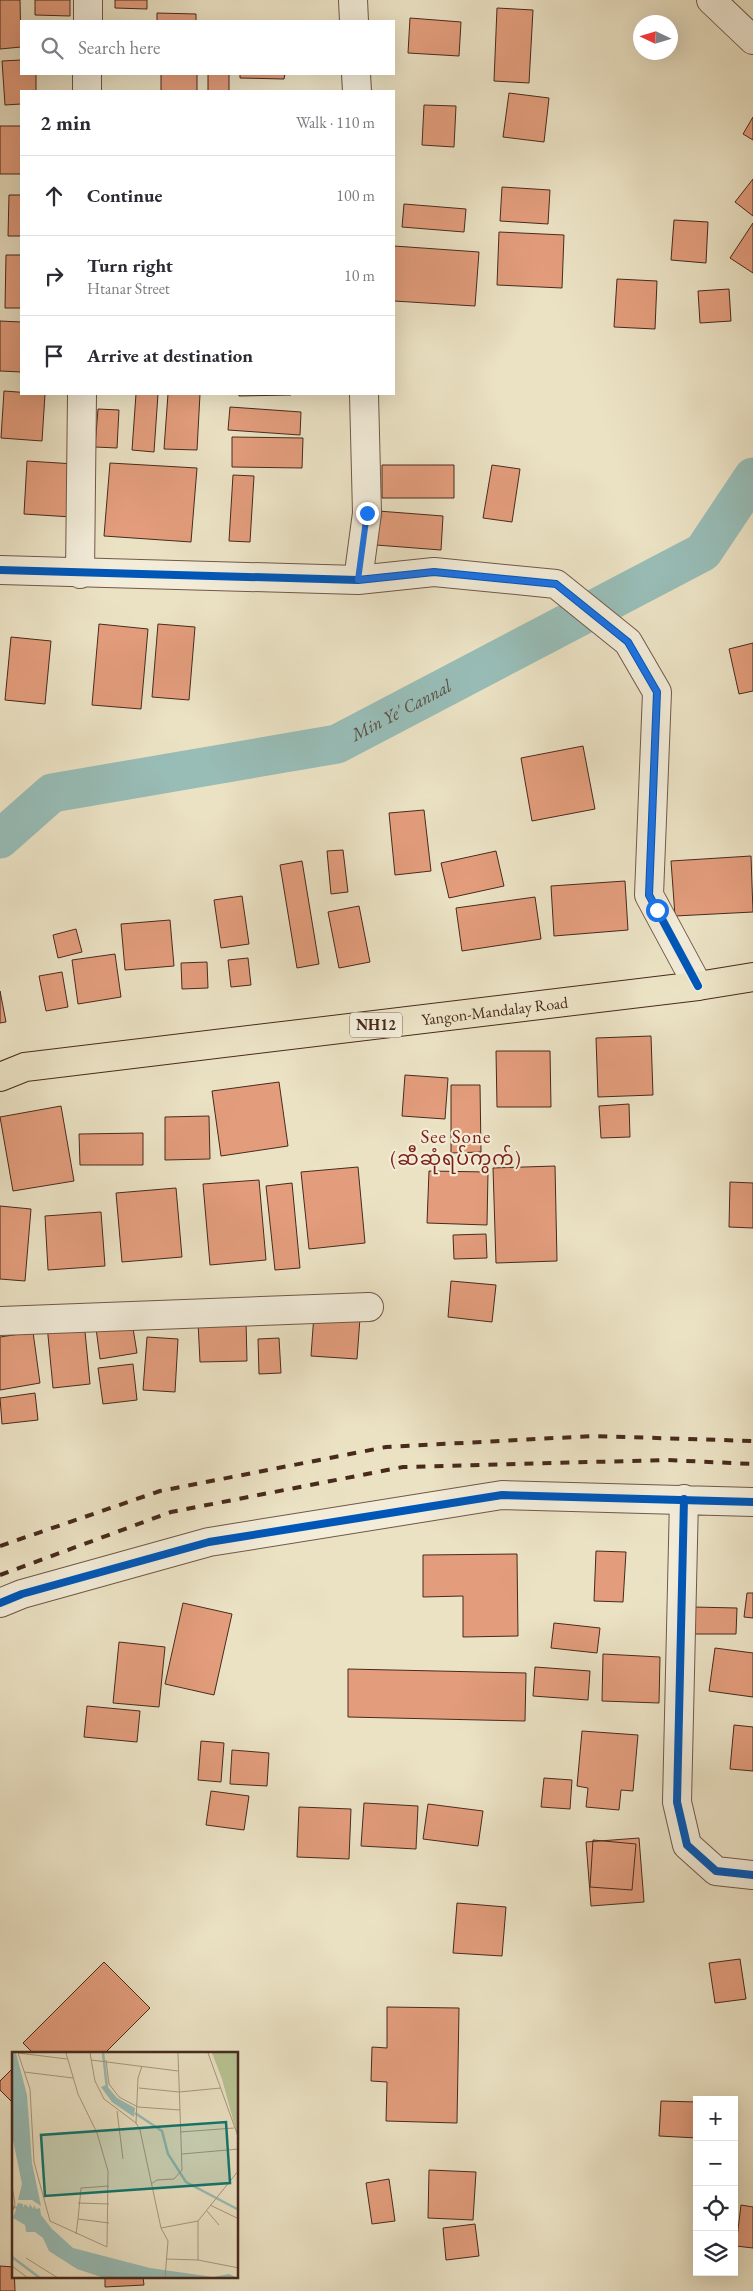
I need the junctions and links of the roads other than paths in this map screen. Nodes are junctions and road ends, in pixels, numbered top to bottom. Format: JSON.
{"nodes":[{"id":1,"x":88,"y":0,"type":"edge"},
{"id":2,"x":353,"y":0,"type":"edge"},
{"id":3,"x":711,"y":0,"type":"edge"},
{"id":4,"x":88,"y":20,"type":"edge"},
{"id":5,"x":354,"y":20,"type":"edge"},
{"id":6,"x":753,"y":40,"type":"edge"},
{"id":7,"x":87,"y":75,"type":"edge"},
{"id":8,"x":356,"y":75,"type":"edge"},
{"id":9,"x":87,"y":90,"type":"edge"},
{"id":10,"x":357,"y":90,"type":"edge"},
{"id":11,"x":82,"y":395,"type":"edge"},
{"id":12,"x":364,"y":395,"type":"edge"},
{"id":13,"x":0,"y":570,"type":"edge"},
{"id":14,"x":80,"y":574,"type":"junction"},
{"id":15,"x":358,"y":580,"type":"junction"},
{"id":16,"x":753,"y":977,"type":"edge"},
{"id":17,"x":698,"y":986,"type":"junction"},
{"id":18,"x":0,"y":1077,"type":"edge"},
{"id":19,"x":370,"y":1307,"type":"dead end"},
{"id":20,"x":0,"y":1321,"type":"edge"},
{"id":21,"x":684,"y":1500,"type":"junction"},
{"id":22,"x":753,"y":1502,"type":"edge"},
{"id":23,"x":0,"y":1604,"type":"edge"},
{"id":24,"x":753,"y":1875,"type":"edge"}],
"edges":[{"from":1,"to":4,"type":"street"},
{"from":2,"to":5,"type":"street"},
{"from":3,"to":6,"type":"street"},
{"from":7,"to":9,"type":"street"},
{"from":8,"to":10,"type":"street"},
{"from":11,"to":14,"type":"street"},
{"from":12,"to":15,"type":"street"},
{"from":13,"to":14,"type":"street"},
{"from":14,"to":15,"type":"street"},
{"from":15,"to":17,"type":"street"},
{"from":16,"to":17,"type":"highway","name":"Yangon-Mandalay Road","number":"NH12"},
{"from":17,"to":18,"type":"highway","name":"Yangon-Mandalay Road","number":"NH12"},
{"from":19,"to":20,"type":"street"},
{"from":21,"to":22,"type":"street"},
{"from":21,"to":23,"type":"street"},
{"from":21,"to":24,"type":"street"}]}
